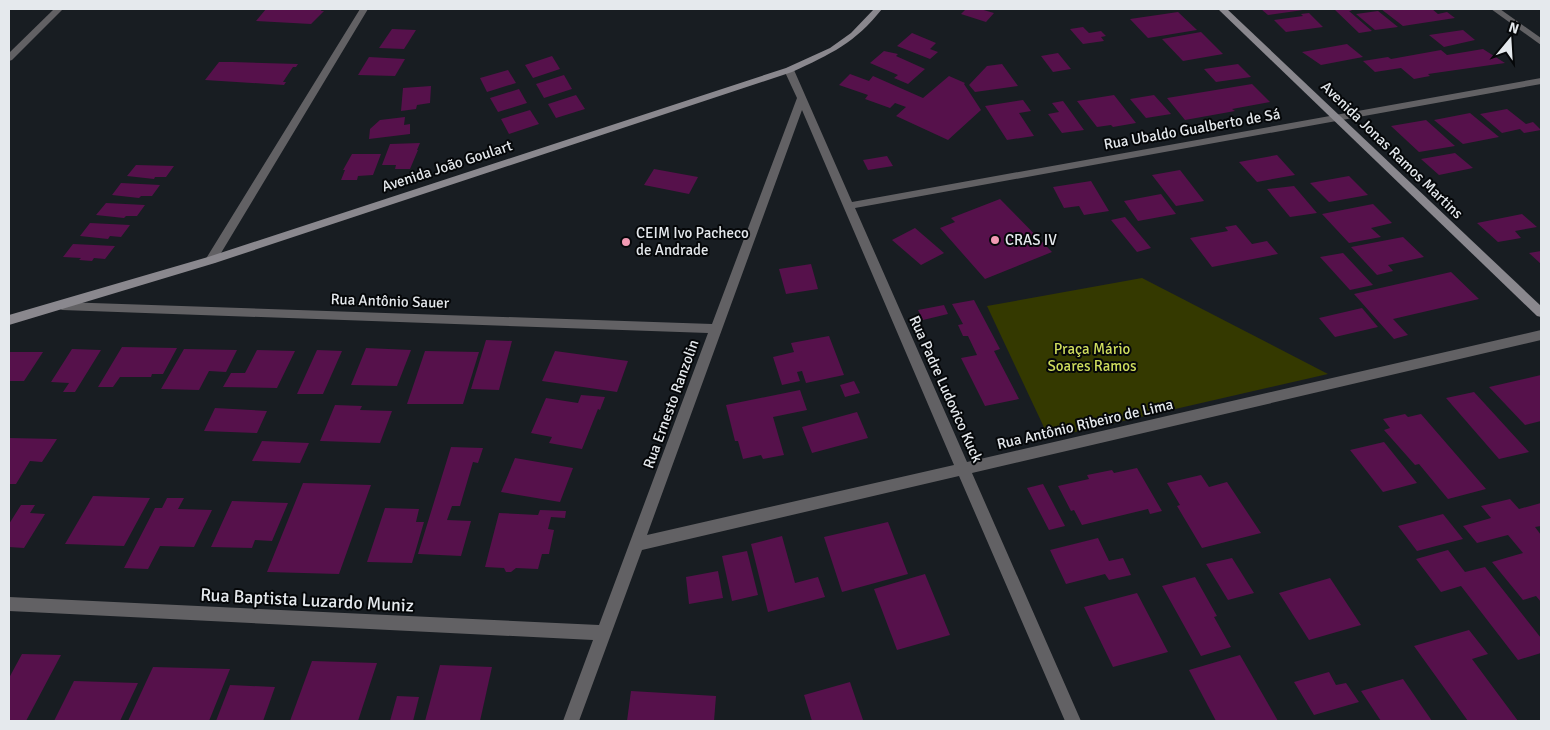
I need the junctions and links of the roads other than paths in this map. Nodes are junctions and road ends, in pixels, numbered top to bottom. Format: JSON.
{"nodes":[{"id":1,"x":59,"y":9,"type":"edge"},
{"id":2,"x":364,"y":9,"type":"edge"},
{"id":3,"x":878,"y":9,"type":"edge"},
{"id":4,"x":1222,"y":9,"type":"edge"},
{"id":5,"x":1494,"y":9,"type":"edge"},
{"id":6,"x":1541,"y":42,"type":"edge"},
{"id":7,"x":9,"y":58,"type":"edge"},
{"id":8,"x":789,"y":70,"type":"junction"},
{"id":9,"x":1541,"y":81,"type":"edge"},
{"id":10,"x":802,"y":99,"type":"junction"},
{"id":11,"x":1336,"y":118,"type":"junction"},
{"id":12,"x":848,"y":206,"type":"junction"},
{"id":13,"x":211,"y":260,"type":"junction"},
{"id":14,"x":62,"y":306,"type":"junction"},
{"id":15,"x":1541,"y":313,"type":"edge"},
{"id":16,"x":9,"y":320,"type":"edge"},
{"id":17,"x":716,"y":329,"type":"junction"},
{"id":18,"x":1541,"y":335,"type":"edge"},
{"id":19,"x":963,"y":469,"type":"junction"},
{"id":20,"x":636,"y":544,"type":"junction"},
{"id":21,"x":9,"y":604,"type":"edge"},
{"id":22,"x":604,"y":633,"type":"junction"},
{"id":23,"x":571,"y":721,"type":"edge"},
{"id":24,"x":1073,"y":721,"type":"edge"}],
"edges":[{"from":1,"to":7,"type":"street"},
{"from":2,"to":13,"type":"street"},
{"from":3,"to":8,"type":"main road","name":"Avenida João Goulart"},
{"from":4,"to":11,"type":"main road","name":"Avenida Jonas Ramos Martins"},
{"from":5,"to":6,"type":"street"},
{"from":8,"to":10,"type":"street","name":"Rua Padre Ludovico Kuck"},
{"from":8,"to":13,"type":"main road","name":"Avenida João Goulart"},
{"from":9,"to":11,"type":"street","name":"Rua Ubaldo Gualberto de Sá"},
{"from":10,"to":12,"type":"street","name":"Rua Padre Ludovico Kuck"},
{"from":10,"to":17,"type":"street","name":"Rua Ernesto Ranzolin"},
{"from":11,"to":12,"type":"street","name":"Rua Ubaldo Gualberto de Sá"},
{"from":11,"to":15,"type":"main road","name":"Avenida Jonas Ramos Martins"},
{"from":12,"to":19,"type":"street","name":"Rua Padre Ludovico Kuck"},
{"from":13,"to":14,"type":"main road","name":"Avenida João Goulart"},
{"from":14,"to":16,"type":"main road","name":"Avenida João Goulart"},
{"from":14,"to":17,"type":"street","name":"Rua Antônio Sauer"},
{"from":17,"to":20,"type":"street","name":"Rua Ernesto Ranzolin"},
{"from":18,"to":19,"type":"street","name":"Rua Antônio Ribeiro de Lima"},
{"from":19,"to":20,"type":"street","name":"Rua Antônio Ribeiro de Lima"},
{"from":19,"to":24,"type":"street","name":"Rua Padre Ludovico Kuck"},
{"from":20,"to":22,"type":"street","name":"Rua Ernesto Ranzolin"},
{"from":21,"to":22,"type":"street","name":"Rua Baptista Luzardo Muniz"},
{"from":22,"to":23,"type":"street","name":"Rua Ernesto Ranzolin"}]}
